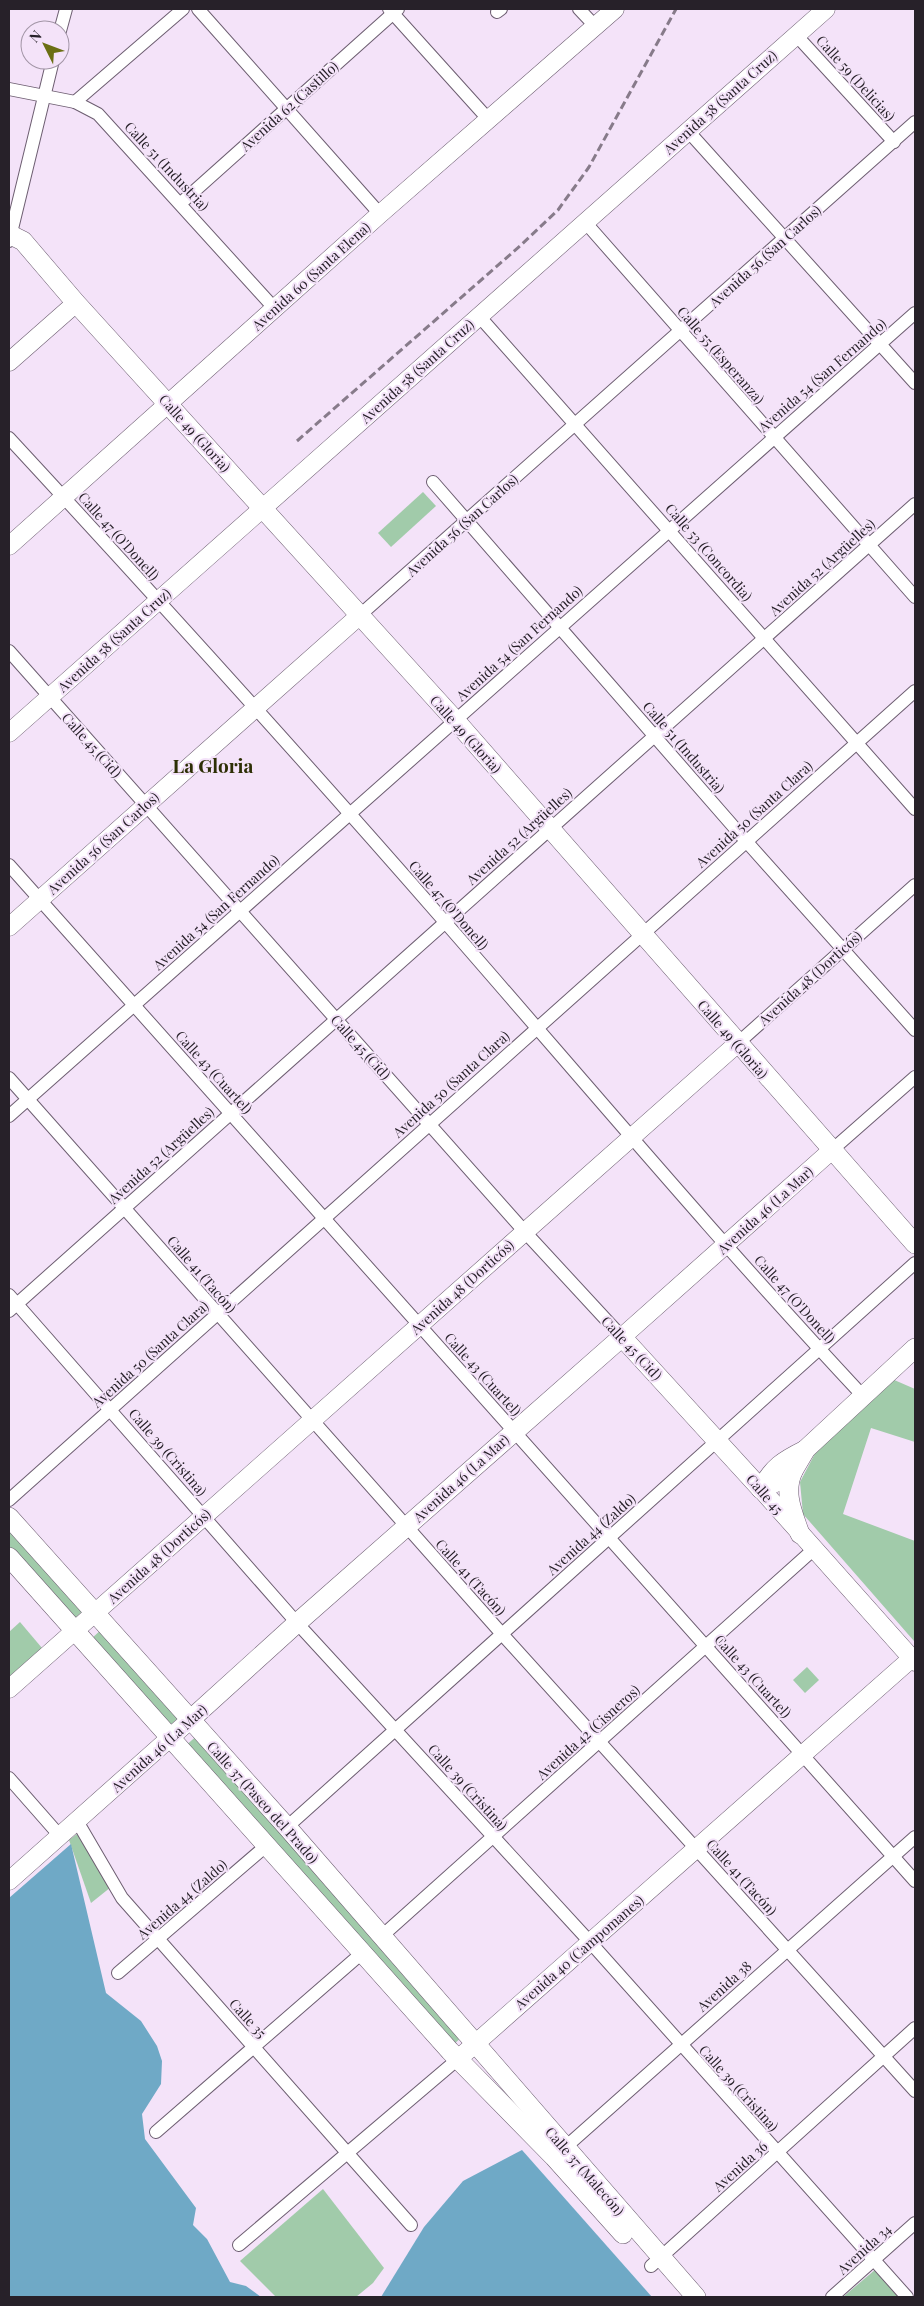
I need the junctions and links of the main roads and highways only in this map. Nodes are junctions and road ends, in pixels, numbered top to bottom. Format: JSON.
{"nodes":[{"id":1,"x":10,"y":236,"type":"edge"},
{"id":2,"x":915,"y":1244,"type":"edge"},
{"id":3,"x":622,"y":1337,"type":"joint"},
{"id":4,"x":915,"y":1348,"type":"edge"},
{"id":5,"x":716,"y":1440,"type":"joint"},
{"id":6,"x":734,"y":1459,"type":"junction"},
{"id":7,"x":787,"y":1467,"type":"junction"},
{"id":8,"x":9,"y":1517,"type":"edge"},
{"id":9,"x":800,"y":1534,"type":"road end"},
{"id":10,"x":9,"y":1557,"type":"edge"},
{"id":11,"x":190,"y":1720,"type":"junction"},
{"id":12,"x":476,"y":2043,"type":"joint"},
{"id":13,"x":458,"y":2059,"type":"joint"},
{"id":14,"x":559,"y":2152,"type":"junction"},
{"id":15,"x":656,"y":2262,"type":"junction"},
{"id":16,"x":679,"y":2297,"type":"edge"},
{"id":17,"x":696,"y":2297,"type":"edge"}],
"edges":[{"from":1,"to":2,"type":"main road","name":"Calle 49 (Gloria)"},
{"from":3,"to":5,"type":"main road","name":"Calle 45 (Cid)"},
{"from":3,"to":11,"type":"main road","name":"Avenida 46 (La Mar)"},
{"from":4,"to":7,"type":"main road"},
{"from":5,"to":6,"type":"main road","name":"Calle 45"},
{"from":6,"to":7,"type":"main road"},
{"from":6,"to":7,"type":"main road","name":"Calle 45"},
{"from":7,"to":9,"type":"main road"},
{"from":8,"to":11,"type":"main road","name":"Calle 37 (Paseo del Prado)"},
{"from":10,"to":13,"type":"main road","name":"Calle 37 (Paseo del Prado)"},
{"from":11,"to":12,"type":"main road","name":"Calle 37 (Paseo del Prado)"},
{"from":12,"to":14,"type":"main road","name":"Calle 37 (Malecón)"},
{"from":13,"to":14,"type":"main road","name":"Calle 37 (Malecón)"},
{"from":14,"to":15,"type":"main road","name":"Calle 37 (Malecón)"},
{"from":15,"to":16,"type":"main road","name":"Calle 37 (Malecón)"},
{"from":15,"to":17,"type":"main road","name":"Calle 37 (Malecón)"}]}
